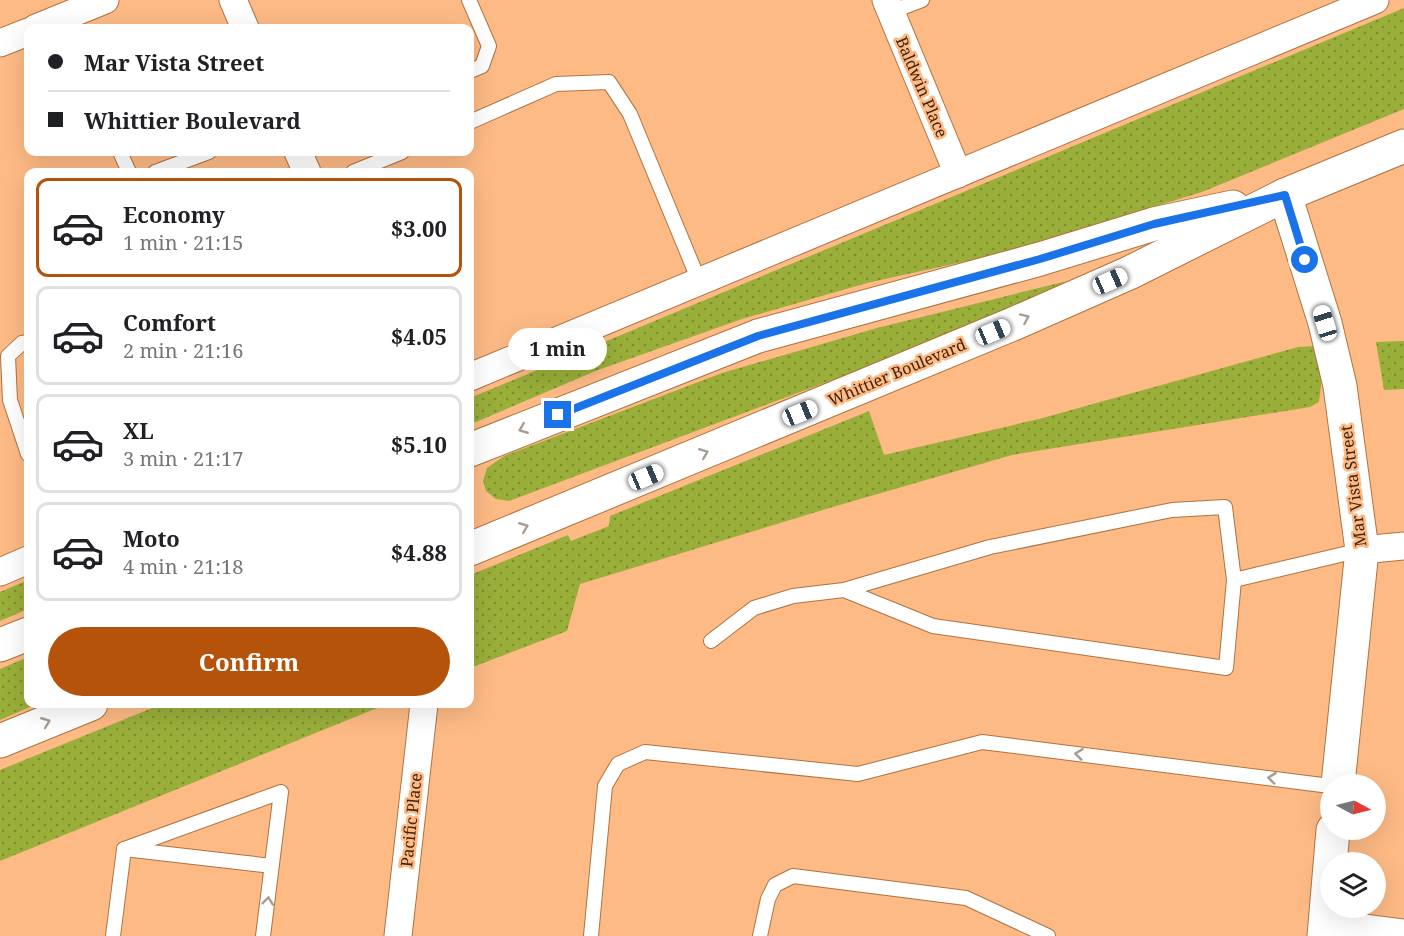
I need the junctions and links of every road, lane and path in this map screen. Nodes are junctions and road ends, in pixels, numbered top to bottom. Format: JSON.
{"nodes":[{"id":1,"x":105,"y":0,"type":"edge"},
{"id":2,"x":233,"y":0,"type":"edge"},
{"id":3,"x":469,"y":0,"type":"edge"},
{"id":4,"x":922,"y":0,"type":"edge"},
{"id":5,"x":1375,"y":0,"type":"edge"},
{"id":6,"x":888,"y":6,"type":"edge"},
{"id":7,"x":67,"y":22,"type":"edge"},
{"id":8,"x":243,"y":24,"type":"edge"},
{"id":9,"x":24,"y":34,"type":"edge"},
{"id":10,"x":0,"y":43,"type":"edge"},
{"id":11,"x":474,"y":69,"type":"edge"},
{"id":12,"x":474,"y":120,"type":"edge"},
{"id":13,"x":1404,"y":146,"type":"edge"},
{"id":14,"x":197,"y":156,"type":"edge"},
{"id":15,"x":392,"y":156,"type":"edge"},
{"id":16,"x":166,"y":168,"type":"edge"},
{"id":17,"x":363,"y":168,"type":"edge"},
{"id":18,"x":958,"y":174,"type":"junction"},
{"id":19,"x":1285,"y":195,"type":"junction"},
{"id":20,"x":699,"y":281,"type":"junction"},
{"id":21,"x":24,"y":343,"type":"edge"},
{"id":22,"x":474,"y":375,"type":"edge"},
{"id":23,"x":24,"y":442,"type":"edge"},
{"id":24,"x":474,"y":448,"type":"edge"},
{"id":25,"x":1404,"y":546,"type":"edge"},
{"id":26,"x":474,"y":547,"type":"edge"},
{"id":27,"x":1362,"y":550,"type":"junction"},
{"id":28,"x":24,"y":562,"type":"edge"},
{"id":29,"x":0,"y":572,"type":"edge"},
{"id":30,"x":1234,"y":580,"type":"junction"},
{"id":31,"x":844,"y":590,"type":"junction"},
{"id":32,"x":24,"y":636,"type":"edge"},
{"id":33,"x":711,"y":641,"type":"dead end"},
{"id":34,"x":0,"y":645,"type":"edge"},
{"id":35,"x":81,"y":708,"type":"edge"},
{"id":36,"x":424,"y":708,"type":"edge"},
{"id":37,"x":0,"y":741,"type":"edge"},
{"id":38,"x":1339,"y":774,"type":"edge"},
{"id":39,"x":1320,"y":785,"type":"edge"},
{"id":40,"x":1332,"y":840,"type":"edge"},
{"id":41,"x":124,"y":849,"type":"junction"},
{"id":42,"x":272,"y":866,"type":"junction"},
{"id":43,"x":1324,"y":930,"type":"edge"},
{"id":44,"x":1404,"y":933,"type":"edge"},
{"id":45,"x":113,"y":936,"type":"edge"},
{"id":46,"x":263,"y":936,"type":"edge"},
{"id":47,"x":398,"y":936,"type":"edge"},
{"id":48,"x":591,"y":936,"type":"edge"},
{"id":49,"x":760,"y":936,"type":"edge"},
{"id":50,"x":1048,"y":936,"type":"edge"}],
"edges":[{"from":1,"to":7,"type":"street"},
{"from":2,"to":8,"type":"street"},
{"from":3,"to":11,"type":"lane"},
{"from":4,"to":6,"type":"lane"},
{"from":5,"to":18,"type":"street"},
{"from":6,"to":18,"type":"street","name":"Baldwin Place"},
{"from":9,"to":10,"type":"street"},
{"from":12,"to":20,"type":"lane"},
{"from":13,"to":19,"type":"main road","name":"Whittier Boulevard"},
{"from":14,"to":16,"type":"lane"},
{"from":15,"to":17,"type":"lane"},
{"from":18,"to":20,"type":"street"},
{"from":19,"to":24,"type":"main road","name":"Whittier Boulevard","one_way":true},
{"from":26,"to":19,"type":"main road","name":"Whittier Boulevard","one_way":true},
{"from":19,"to":27,"type":"main road","name":"Mar Vista Street"},
{"from":20,"to":22,"type":"street"},
{"from":21,"to":23,"type":"lane"},
{"from":25,"to":27,"type":"street"},
{"from":27,"to":30,"type":"lane"},
{"from":27,"to":38,"type":"main road","name":"Mar Vista Street"},
{"from":28,"to":29,"type":"street"},
{"from":30,"to":31,"type":"lane"},
{"from":30,"to":31,"type":"lane"},
{"from":31,"to":33,"type":"lane"},
{"from":32,"to":34,"type":"main road"},
{"from":37,"to":35,"type":"main road","one_way":true},
{"from":36,"to":47,"type":"street","name":"Pacific Place"},
{"from":39,"to":48,"type":"lane","one_way":true},
{"from":40,"to":43,"type":"main road"},
{"from":41,"to":42,"type":"lane"},
{"from":41,"to":42,"type":"lane"},
{"from":41,"to":45,"type":"lane"},
{"from":46,"to":42,"type":"lane","one_way":true},
{"from":43,"to":44,"type":"street"},
{"from":49,"to":50,"type":"lane"}]}
